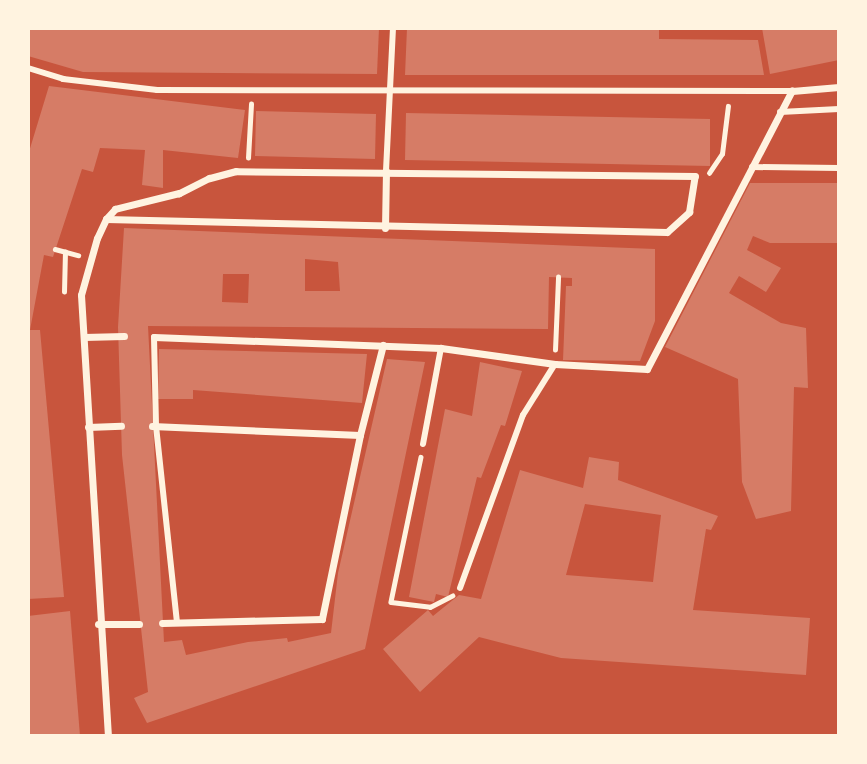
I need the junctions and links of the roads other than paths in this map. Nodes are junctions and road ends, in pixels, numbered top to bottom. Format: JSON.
{"nodes":[{"id":1,"x":393,"y":28,"type":"edge"},
{"id":2,"x":28,"y":68,"type":"edge"},
{"id":3,"x":839,"y":87,"type":"edge"},
{"id":4,"x":792,"y":91,"type":"junction"},
{"id":5,"x":391,"y":93,"type":"junction"},
{"id":6,"x":839,"y":109,"type":"edge"},
{"id":7,"x":780,"y":112,"type":"junction"},
{"id":8,"x":752,"y":167,"type":"junction"},
{"id":9,"x":839,"y":168,"type":"edge"},
{"id":10,"x":386,"y":171,"type":"junction"},
{"id":11,"x":106,"y":219,"type":"junction"},
{"id":12,"x":385,"y":228,"type":"junction"},
{"id":13,"x":124,"y":336,"type":"dead end"},
{"id":14,"x":84,"y":337,"type":"junction"},
{"id":15,"x":154,"y":337,"type":"joint"},
{"id":16,"x":383,"y":345,"type":"junction"},
{"id":17,"x":441,"y":348,"type":"junction"},
{"id":18,"x":555,"y":364,"type":"junction"},
{"id":19,"x":121,"y":426,"type":"dead end"},
{"id":20,"x":154,"y":426,"type":"junction"},
{"id":21,"x":88,"y":427,"type":"junction"},
{"id":22,"x":360,"y":435,"type":"junction"},
{"id":23,"x":424,"y":444,"type":"road end"},
{"id":24,"x":460,"y":588,"type":"road end"},
{"id":25,"x":177,"y":622,"type":"junction"},
{"id":26,"x":162,"y":623,"type":"dead end"},
{"id":27,"x":98,"y":624,"type":"junction"},
{"id":28,"x":139,"y":624,"type":"dead end"},
{"id":29,"x":108,"y":736,"type":"edge"}],
"edges":[{"from":1,"to":5,"type":"street"},
{"from":2,"to":5,"type":"street"},
{"from":3,"to":4,"type":"street"},
{"from":4,"to":5,"type":"street"},
{"from":4,"to":7,"type":"street"},
{"from":5,"to":10,"type":"street"},
{"from":6,"to":7,"type":"street"},
{"from":7,"to":8,"type":"street"},
{"from":8,"to":9,"type":"street"},
{"from":8,"to":18,"type":"street"},
{"from":10,"to":11,"type":"street"},
{"from":10,"to":12,"type":"street"},
{"from":10,"to":12,"type":"street"},
{"from":11,"to":12,"type":"street"},
{"from":11,"to":14,"type":"street"},
{"from":13,"to":14,"type":"street"},
{"from":14,"to":21,"type":"street"},
{"from":15,"to":16,"type":"street"},
{"from":15,"to":20,"type":"street"},
{"from":16,"to":17,"type":"street"},
{"from":16,"to":22,"type":"street"},
{"from":17,"to":18,"type":"street"},
{"from":17,"to":23,"type":"street"},
{"from":18,"to":24,"type":"street"},
{"from":19,"to":21,"type":"street"},
{"from":20,"to":22,"type":"street"},
{"from":20,"to":25,"type":"street"},
{"from":21,"to":27,"type":"street"},
{"from":22,"to":25,"type":"street"},
{"from":25,"to":26,"type":"street"},
{"from":27,"to":28,"type":"street"},
{"from":27,"to":29,"type":"street"}]}
